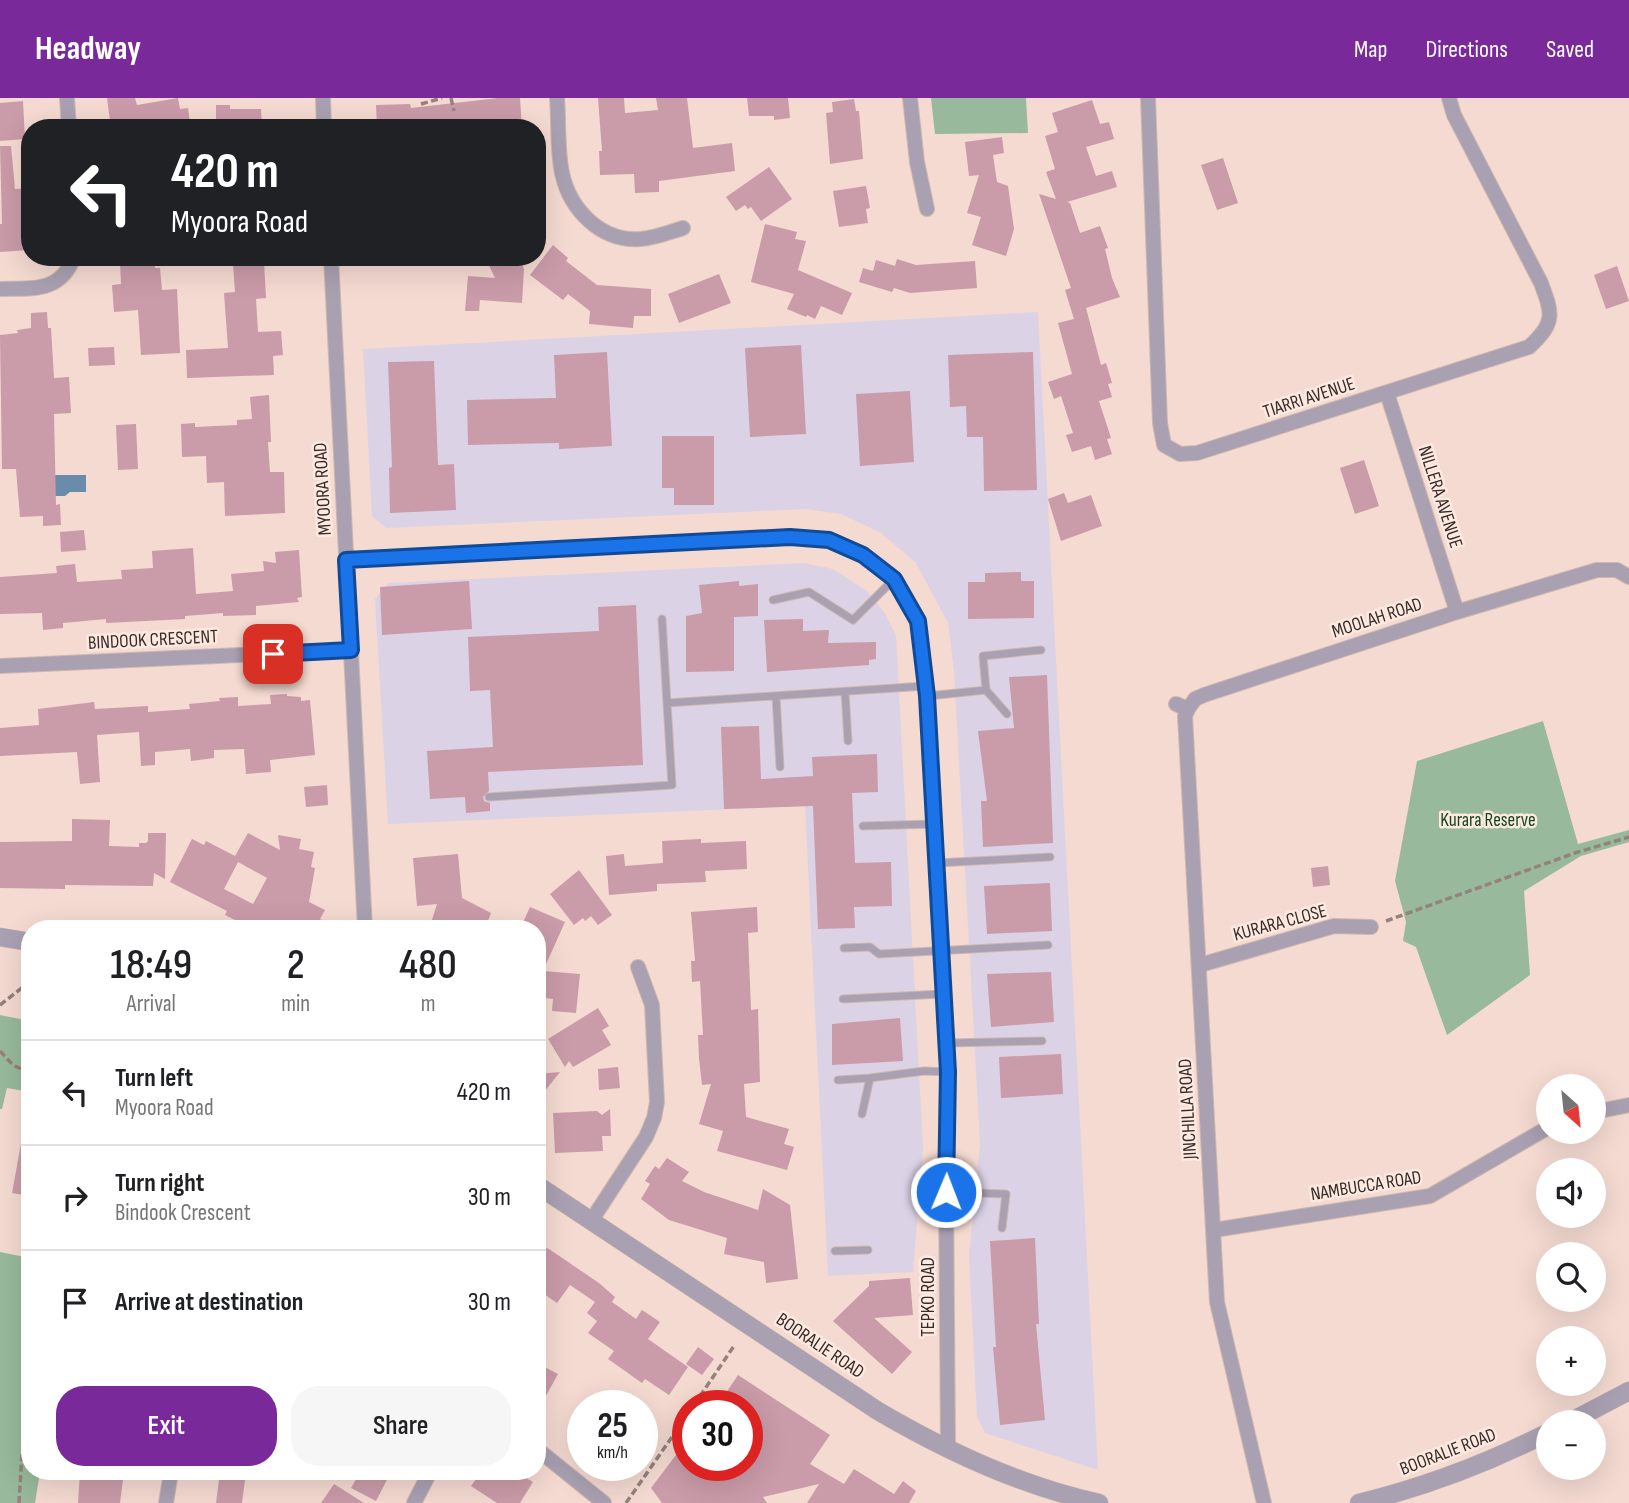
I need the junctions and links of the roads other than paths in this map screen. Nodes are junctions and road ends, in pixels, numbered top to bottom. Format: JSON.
{"nodes":[{"id":1,"x":67,"y":98,"type":"edge"},
{"id":2,"x":323,"y":98,"type":"edge"},
{"id":3,"x":557,"y":98,"type":"edge"},
{"id":4,"x":910,"y":98,"type":"edge"},
{"id":5,"x":1148,"y":98,"type":"edge"},
{"id":6,"x":1449,"y":98,"type":"edge"},
{"id":7,"x":68,"y":119,"type":"edge"},
{"id":8,"x":324,"y":119,"type":"edge"},
{"id":9,"x":927,"y":209,"type":"dead end"},
{"id":10,"x":683,"y":228,"type":"dead end"},
{"id":11,"x":71,"y":266,"type":"edge"},
{"id":12,"x":331,"y":266,"type":"edge"},
{"id":13,"x":0,"y":289,"type":"edge"},
{"id":14,"x":1387,"y":393,"type":"junction"},
{"id":15,"x":346,"y":560,"type":"junction"},
{"id":16,"x":1629,"y":576,"type":"edge"},
{"id":17,"x":894,"y":579,"type":"junction"},
{"id":18,"x":773,"y":600,"type":"dead end"},
{"id":19,"x":1457,"y":612,"type":"junction"},
{"id":20,"x":662,"y":619,"type":"dead end"},
{"id":21,"x":351,"y":650,"type":"junction"},
{"id":22,"x":1041,"y":650,"type":"dead end"},
{"id":23,"x":0,"y":666,"type":"edge"},
{"id":24,"x":986,"y":690,"type":"junction"},
{"id":25,"x":926,"y":691,"type":"junction"},
{"id":26,"x":845,"y":692,"type":"junction"},
{"id":27,"x":776,"y":696,"type":"junction"},
{"id":28,"x":667,"y":703,"type":"junction"},
{"id":29,"x":1182,"y":707,"type":"joint"},
{"id":30,"x":1007,"y":714,"type":"dead end"},
{"id":31,"x":848,"y":741,"type":"dead end"},
{"id":32,"x":780,"y":767,"type":"dead end"},
{"id":33,"x":489,"y":796,"type":"dead end"},
{"id":34,"x":935,"y":824,"type":"junction"},
{"id":35,"x":863,"y":826,"type":"dead end"},
{"id":36,"x":1050,"y":857,"type":"dead end"},
{"id":37,"x":937,"y":863,"type":"junction"},
{"id":38,"x":365,"y":920,"type":"edge"},
{"id":39,"x":1371,"y":927,"type":"road end"},
{"id":40,"x":0,"y":937,"type":"edge"},
{"id":41,"x":21,"y":940,"type":"edge"},
{"id":42,"x":1048,"y":945,"type":"dead end"},
{"id":43,"x":844,"y":948,"type":"dead end"},
{"id":44,"x":940,"y":950,"type":"junction"},
{"id":45,"x":1200,"y":965,"type":"junction"},
{"id":46,"x":638,"y":967,"type":"dead end"},
{"id":47,"x":942,"y":994,"type":"junction"},
{"id":48,"x":844,"y":999,"type":"dead end"},
{"id":49,"x":1042,"y":1041,"type":"dead end"},
{"id":50,"x":946,"y":1043,"type":"junction"},
{"id":51,"x":948,"y":1072,"type":"junction"},
{"id":52,"x":870,"y":1078,"type":"junction"},
{"id":53,"x":838,"y":1080,"type":"dead end"},
{"id":54,"x":1629,"y":1105,"type":"edge"},
{"id":55,"x":1606,"y":1110,"type":"edge"},
{"id":56,"x":862,"y":1114,"type":"dead end"},
{"id":57,"x":1536,"y":1135,"type":"edge"},
{"id":58,"x":546,"y":1191,"type":"edge"},
{"id":59,"x":946,"y":1192,"type":"junction"},
{"id":60,"x":591,"y":1221,"type":"junction"},
{"id":61,"x":1002,"y":1228,"type":"dead end"},
{"id":62,"x":1214,"y":1230,"type":"junction"},
{"id":63,"x":868,"y":1250,"type":"dead end"},
{"id":64,"x":835,"y":1251,"type":"dead end"},
{"id":65,"x":1629,"y":1391,"type":"edge"},
{"id":66,"x":1593,"y":1410,"type":"edge"},
{"id":67,"x":1536,"y":1438,"type":"edge"},
{"id":68,"x":948,"y":1449,"type":"junction"},
{"id":69,"x":546,"y":1456,"type":"edge"},
{"id":70,"x":170,"y":1480,"type":"edge"},
{"id":71,"x":426,"y":1480,"type":"edge"},
{"id":72,"x":1087,"y":1502,"type":"edge"},
{"id":73,"x":166,"y":1503,"type":"edge"},
{"id":74,"x":414,"y":1503,"type":"edge"},
{"id":75,"x":604,"y":1503,"type":"edge"},
{"id":76,"x":1264,"y":1503,"type":"edge"},
{"id":77,"x":1359,"y":1503,"type":"edge"}],
"edges":[{"from":1,"to":7,"type":"street"},
{"from":2,"to":8,"type":"street"},
{"from":3,"to":10,"type":"street"},
{"from":4,"to":9,"type":"street"},
{"from":5,"to":14,"type":"street","name":"TIARRI AVENUE"},
{"from":6,"to":14,"type":"street","name":"TIARRI AVENUE"},
{"from":11,"to":13,"type":"street"},
{"from":12,"to":15,"type":"street","name":"MYOORA ROAD"},
{"from":14,"to":19,"type":"street","name":"NILLERA AVENUE"},
{"from":15,"to":17,"type":"street","name":"TEPKO ROAD"},
{"from":15,"to":21,"type":"street","name":"MYOORA ROAD"},
{"from":16,"to":19,"type":"street","name":"MOOLAH ROAD"},
{"from":17,"to":18,"type":"lane"},
{"from":17,"to":25,"type":"street","name":"TEPKO ROAD"},
{"from":19,"to":29,"type":"street","name":"MOOLAH ROAD"},
{"from":20,"to":28,"type":"lane"},
{"from":21,"to":23,"type":"street","name":"BINDOOK CRESCENT"},
{"from":21,"to":38,"type":"street","name":"MYOORA ROAD"},
{"from":22,"to":24,"type":"lane"},
{"from":24,"to":25,"type":"lane"},
{"from":24,"to":30,"type":"lane"},
{"from":25,"to":26,"type":"lane"},
{"from":25,"to":34,"type":"street","name":"TEPKO ROAD"},
{"from":26,"to":27,"type":"lane"},
{"from":26,"to":31,"type":"lane"},
{"from":27,"to":28,"type":"lane"},
{"from":27,"to":32,"type":"lane"},
{"from":28,"to":33,"type":"lane"},
{"from":29,"to":45,"type":"street","name":"JINCHILLA ROAD"},
{"from":34,"to":35,"type":"lane"},
{"from":34,"to":37,"type":"street","name":"TEPKO ROAD"},
{"from":36,"to":37,"type":"lane"},
{"from":37,"to":44,"type":"street","name":"TEPKO ROAD"},
{"from":39,"to":45,"type":"street","name":"KURARA CLOSE"},
{"from":40,"to":41,"type":"street"},
{"from":42,"to":44,"type":"lane"},
{"from":43,"to":44,"type":"lane"},
{"from":44,"to":47,"type":"street","name":"TEPKO ROAD"},
{"from":45,"to":62,"type":"street","name":"JINCHILLA ROAD"},
{"from":46,"to":60,"type":"street"},
{"from":47,"to":48,"type":"lane"},
{"from":47,"to":50,"type":"street","name":"TEPKO ROAD"},
{"from":49,"to":50,"type":"lane"},
{"from":50,"to":51,"type":"street","name":"TEPKO ROAD"},
{"from":51,"to":52,"type":"lane"},
{"from":51,"to":59,"type":"street","name":"TEPKO ROAD"},
{"from":52,"to":53,"type":"lane"},
{"from":52,"to":56,"type":"lane"},
{"from":54,"to":55,"type":"street"},
{"from":57,"to":62,"type":"street","name":"NAMBUCCA ROAD"},
{"from":58,"to":60,"type":"street","name":"BOORALIE ROAD"},
{"from":59,"to":61,"type":"lane"},
{"from":59,"to":68,"type":"street","name":"TEPKO ROAD"},
{"from":60,"to":68,"type":"street","name":"BOORALIE ROAD"},
{"from":62,"to":76,"type":"street","name":"JINCHILLA ROAD"},
{"from":63,"to":64,"type":"lane"},
{"from":65,"to":66,"type":"street"},
{"from":67,"to":77,"type":"street","name":"BOORALIE ROAD"},
{"from":68,"to":72,"type":"street","name":"BOORALIE ROAD"},
{"from":69,"to":75,"type":"street"},
{"from":70,"to":73,"type":"street"},
{"from":71,"to":74,"type":"street"}]}
